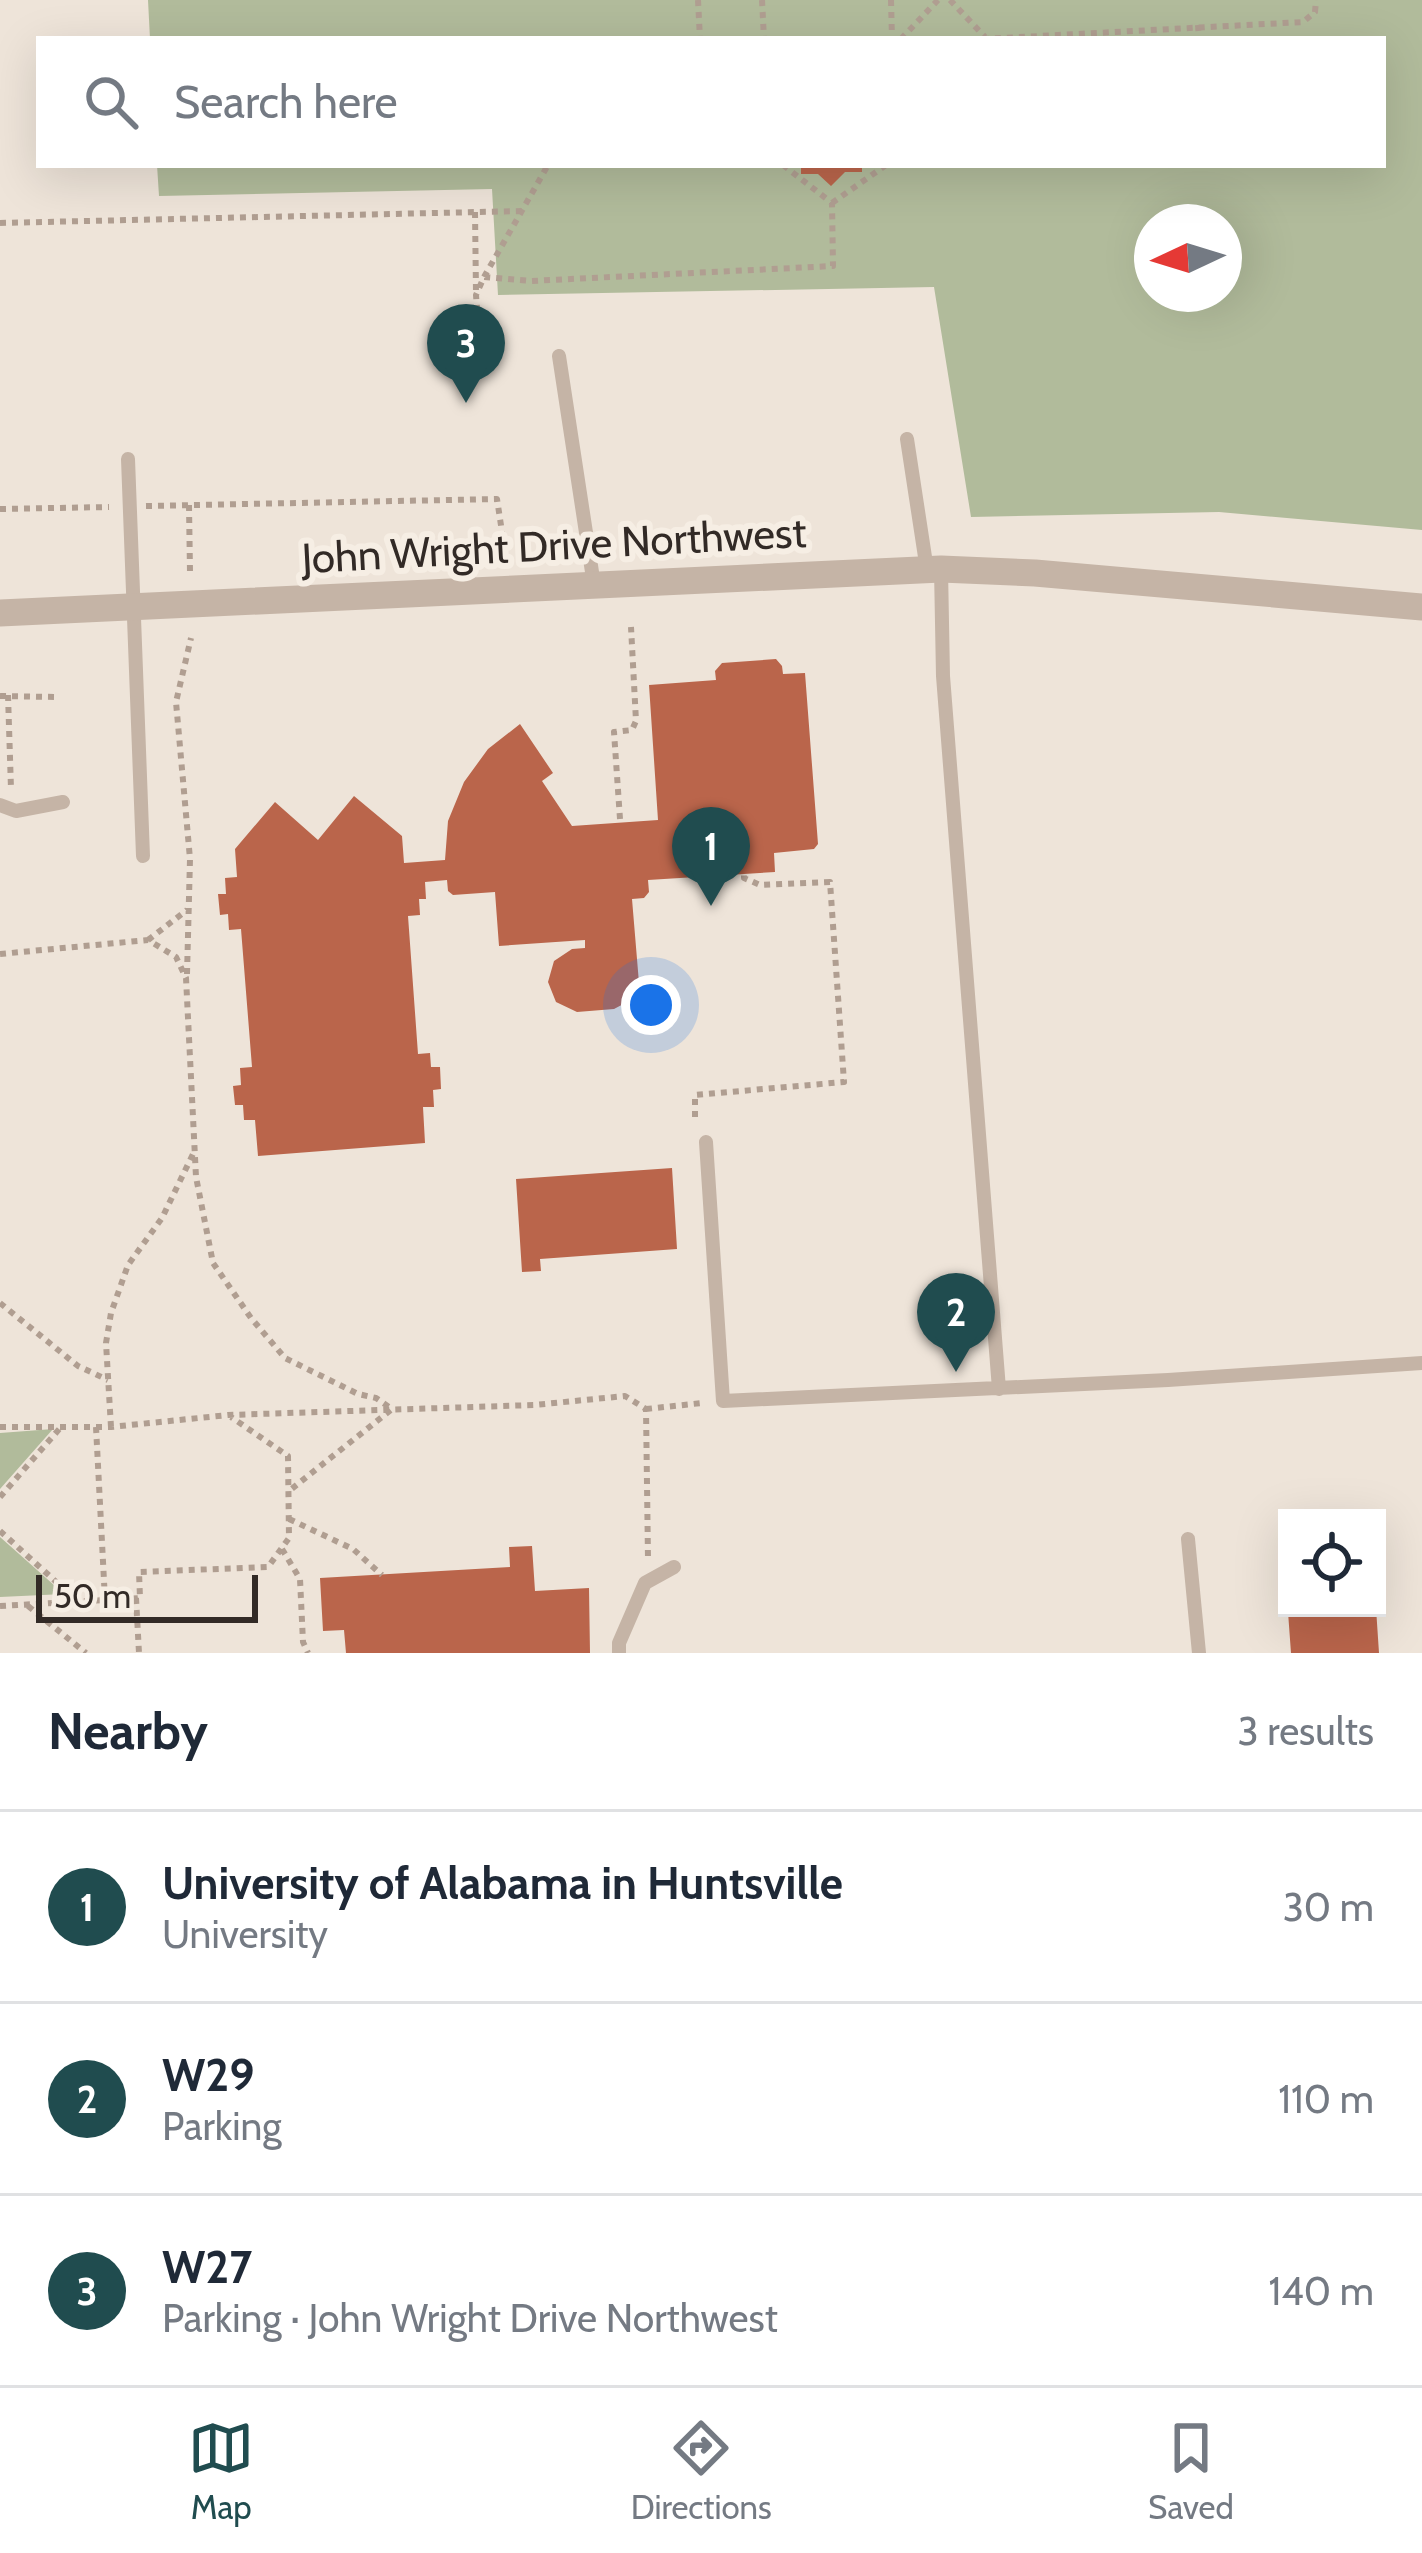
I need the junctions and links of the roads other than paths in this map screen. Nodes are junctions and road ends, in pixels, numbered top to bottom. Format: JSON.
{"nodes":[{"id":1,"x":559,"y":356,"type":"dead end"},
{"id":2,"x":908,"y":439,"type":"dead end"},
{"id":3,"x":128,"y":459,"type":"dead end"},
{"id":4,"x":934,"y":570,"type":"junction"},
{"id":5,"x":594,"y":585,"type":"junction"},
{"id":6,"x":134,"y":606,"type":"junction"},
{"id":7,"x":1422,"y":607,"type":"edge"},
{"id":8,"x":0,"y":613,"type":"edge"},
{"id":9,"x":63,"y":802,"type":"dead end"},
{"id":10,"x":0,"y":805,"type":"edge"},
{"id":11,"x":143,"y":856,"type":"dead end"},
{"id":12,"x":706,"y":1142,"type":"dead end"},
{"id":13,"x":1422,"y":1363,"type":"edge"},
{"id":14,"x":999,"y":1389,"type":"junction"},
{"id":15,"x":1188,"y":1539,"type":"dead end"},
{"id":16,"x":674,"y":1567,"type":"dead end"},
{"id":17,"x":619,"y":1653,"type":"edge"},
{"id":18,"x":1199,"y":1653,"type":"edge"}],
"edges":[{"from":1,"to":5,"type":"lane"},
{"from":2,"to":4,"type":"lane"},
{"from":3,"to":6,"type":"lane"},
{"from":4,"to":5,"type":"street","name":"John Wright Drive Northwest"},
{"from":4,"to":7,"type":"street","name":"John Wright Drive Northwest"},
{"from":4,"to":14,"type":"lane"},
{"from":5,"to":6,"type":"street","name":"John Wright Drive Northwest"},
{"from":6,"to":8,"type":"street","name":"John Wright Drive Northwest"},
{"from":6,"to":11,"type":"lane"},
{"from":9,"to":10,"type":"lane"},
{"from":12,"to":14,"type":"lane"},
{"from":13,"to":14,"type":"lane"},
{"from":15,"to":18,"type":"lane"},
{"from":16,"to":17,"type":"lane"}]}
